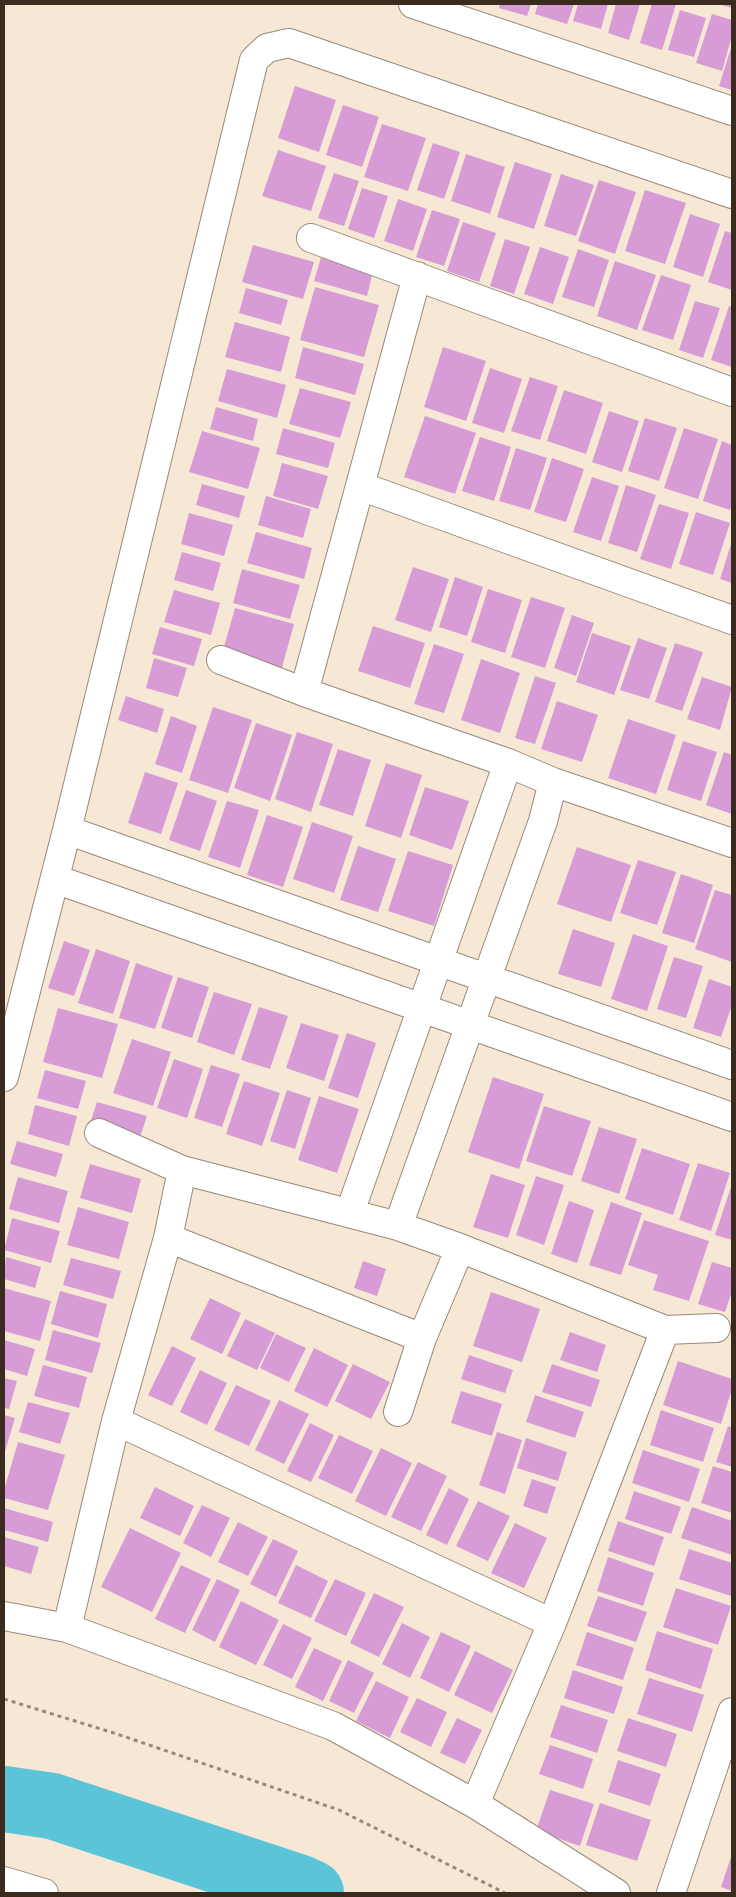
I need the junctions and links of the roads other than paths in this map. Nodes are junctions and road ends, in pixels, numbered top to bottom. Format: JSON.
{"nodes":[{"id":1,"x":413,"y":4,"type":"edge"},
{"id":2,"x":732,"y":111,"type":"edge"},
{"id":3,"x":732,"y":194,"type":"edge"},
{"id":4,"x":310,"y":238,"type":"dead end"},
{"id":5,"x":417,"y":276,"type":"junction"},
{"id":6,"x":732,"y":392,"type":"edge"},
{"id":7,"x":360,"y":486,"type":"junction"},
{"id":8,"x":732,"y":620,"type":"edge"},
{"id":9,"x":221,"y":660,"type":"dead end"},
{"id":10,"x":304,"y":692,"type":"junction"},
{"id":11,"x":508,"y":763,"type":"junction"},
{"id":12,"x":553,"y":782,"type":"junction"},
{"id":13,"x":67,"y":830,"type":"junction"},
{"id":14,"x":732,"y":843,"type":"edge"},
{"id":15,"x":55,"y":879,"type":"junction"},
{"id":16,"x":440,"y":960,"type":"junction"},
{"id":17,"x":485,"y":978,"type":"junction"},
{"id":18,"x":424,"y":1007,"type":"junction"},
{"id":19,"x":469,"y":1026,"type":"junction"},
{"id":20,"x":732,"y":1064,"type":"edge"},
{"id":21,"x":4,"y":1077,"type":"edge"},
{"id":22,"x":732,"y":1117,"type":"edge"},
{"id":23,"x":99,"y":1133,"type":"dead end"},
{"id":24,"x":182,"y":1170,"type":"junction"},
{"id":25,"x":350,"y":1212,"type":"junction"},
{"id":26,"x":398,"y":1226,"type":"junction"},
{"id":27,"x":168,"y":1238,"type":"junction"},
{"id":28,"x":460,"y":1248,"type":"junction"},
{"id":29,"x":716,"y":1328,"type":"dead end"},
{"id":30,"x":665,"y":1330,"type":"junction"},
{"id":31,"x":422,"y":1338,"type":"junction"},
{"id":32,"x":398,"y":1412,"type":"dead end"},
{"id":33,"x":116,"y":1421,"type":"junction"},
{"id":34,"x":4,"y":1616,"type":"edge"},
{"id":35,"x":552,"y":1623,"type":"junction"},
{"id":36,"x":67,"y":1628,"type":"junction"},
{"id":37,"x":732,"y":1712,"type":"edge"},
{"id":38,"x":475,"y":1804,"type":"junction"},
{"id":39,"x":4,"y":1880,"type":"edge"},
{"id":40,"x":44,"y":1893,"type":"edge"},
{"id":41,"x":616,"y":1893,"type":"edge"},
{"id":42,"x":671,"y":1893,"type":"edge"}],
"edges":[{"from":1,"to":2,"type":"street"},
{"from":3,"to":13,"type":"street"},
{"from":4,"to":5,"type":"street"},
{"from":5,"to":6,"type":"street"},
{"from":5,"to":7,"type":"street"},
{"from":7,"to":8,"type":"street"},
{"from":7,"to":10,"type":"street"},
{"from":9,"to":10,"type":"street"},
{"from":10,"to":11,"type":"street"},
{"from":11,"to":12,"type":"street"},
{"from":11,"to":16,"type":"street"},
{"from":12,"to":14,"type":"street"},
{"from":12,"to":17,"type":"street"},
{"from":13,"to":15,"type":"street"},
{"from":13,"to":16,"type":"street"},
{"from":15,"to":18,"type":"street"},
{"from":15,"to":21,"type":"street"},
{"from":16,"to":17,"type":"street"},
{"from":16,"to":18,"type":"street"},
{"from":17,"to":19,"type":"street"},
{"from":17,"to":20,"type":"street"},
{"from":18,"to":19,"type":"street"},
{"from":18,"to":25,"type":"street"},
{"from":19,"to":22,"type":"street"},
{"from":19,"to":26,"type":"street"},
{"from":23,"to":24,"type":"street"},
{"from":24,"to":25,"type":"street"},
{"from":24,"to":27,"type":"street"},
{"from":25,"to":26,"type":"street"},
{"from":26,"to":28,"type":"street"},
{"from":27,"to":31,"type":"street"},
{"from":27,"to":33,"type":"street"},
{"from":28,"to":30,"type":"street"},
{"from":28,"to":31,"type":"street"},
{"from":29,"to":30,"type":"street"},
{"from":30,"to":35,"type":"street"},
{"from":31,"to":32,"type":"street"},
{"from":33,"to":35,"type":"street"},
{"from":33,"to":36,"type":"street"},
{"from":34,"to":36,"type":"street"},
{"from":35,"to":38,"type":"street"},
{"from":36,"to":38,"type":"street"},
{"from":37,"to":42,"type":"street"},
{"from":38,"to":41,"type":"street"},
{"from":39,"to":40,"type":"street"}]}
